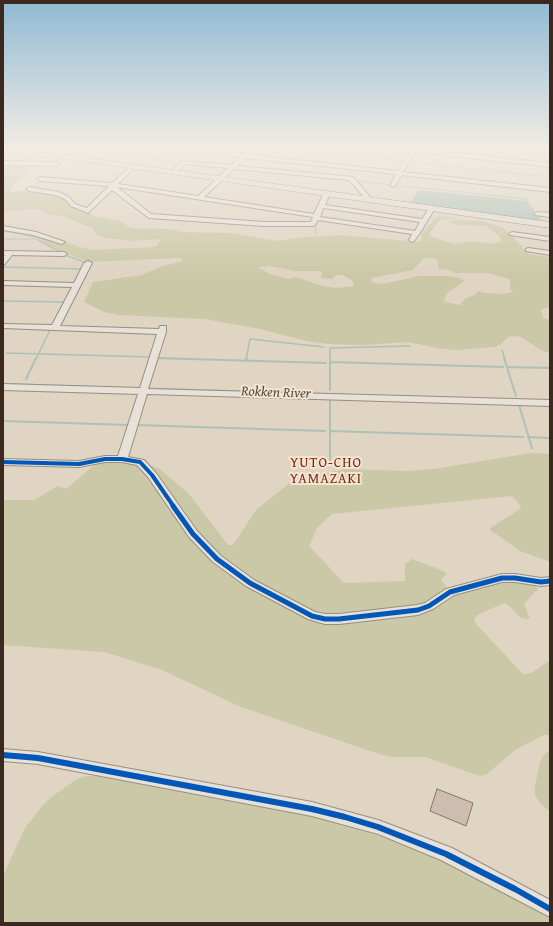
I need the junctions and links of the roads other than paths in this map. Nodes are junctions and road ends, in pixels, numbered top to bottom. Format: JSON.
{"nodes":[{"id":1,"x":36,"y":190,"type":"edge"},
{"id":2,"x":108,"y":190,"type":"edge"},
{"id":3,"x":116,"y":190,"type":"edge"},
{"id":4,"x":148,"y":190,"type":"edge"},
{"id":5,"x":209,"y":190,"type":"edge"},
{"id":6,"x":306,"y":190,"type":"edge"},
{"id":7,"x":361,"y":190,"type":"edge"},
{"id":8,"x":327,"y":193,"type":"junction"},
{"id":9,"x":200,"y":198,"type":"junction"},
{"id":10,"x":367,"y":199,"type":"junction"},
{"id":11,"x":321,"y":206,"type":"junction"},
{"id":12,"x":432,"y":208,"type":"junction"},
{"id":13,"x":537,"y":214,"type":"dead end"},
{"id":14,"x":550,"y":215,"type":"edge"},
{"id":15,"x":317,"y":217,"type":"junction"},
{"id":16,"x":424,"y":221,"type":"junction"},
{"id":17,"x":550,"y":225,"type":"edge"},
{"id":18,"x":3,"y":228,"type":"edge"},
{"id":19,"x":416,"y":233,"type":"junction"},
{"id":20,"x":512,"y":234,"type":"dead end"},
{"id":21,"x":550,"y":239,"type":"edge"},
{"id":22,"x":412,"y":240,"type":"dead end"},
{"id":23,"x":62,"y":242,"type":"dead end"},
{"id":24,"x":528,"y":250,"type":"dead end"},
{"id":25,"x":7,"y":253,"type":"edge"},
{"id":26,"x":550,"y":253,"type":"edge"},
{"id":27,"x":64,"y":254,"type":"dead end"},
{"id":28,"x":3,"y":263,"type":"edge"},
{"id":29,"x":88,"y":263,"type":"dead end"},
{"id":30,"x":3,"y":284,"type":"edge"},
{"id":31,"x":77,"y":285,"type":"junction"},
{"id":32,"x":3,"y":326,"type":"edge"},
{"id":33,"x":55,"y":327,"type":"junction"},
{"id":34,"x":3,"y":381,"type":"edge"},
{"id":35,"x":3,"y":387,"type":"edge"},
{"id":36,"x":144,"y":388,"type":"junction"},
{"id":37,"x":550,"y":403,"type":"edge"},
{"id":38,"x":122,"y":459,"type":"junction"},
{"id":39,"x":3,"y":462,"type":"edge"},
{"id":40,"x":550,"y":580,"type":"edge"},
{"id":41,"x":3,"y":755,"type":"edge"},
{"id":42,"x":550,"y":909,"type":"edge"}],
"edges":[{"from":1,"to":2,"type":"street"},
{"from":3,"to":15,"type":"street"},
{"from":4,"to":9,"type":"street"},
{"from":5,"to":9,"type":"street"},
{"from":6,"to":8,"type":"main road"},
{"from":7,"to":10,"type":"street"},
{"from":8,"to":10,"type":"main road"},
{"from":8,"to":11,"type":"street"},
{"from":9,"to":15,"type":"street"},
{"from":10,"to":12,"type":"main road"},
{"from":11,"to":15,"type":"street"},
{"from":11,"to":16,"type":"street"},
{"from":12,"to":16,"type":"street"},
{"from":12,"to":17,"type":"main road"},
{"from":13,"to":14,"type":"street"},
{"from":15,"to":19,"type":"street"},
{"from":16,"to":19,"type":"street"},
{"from":18,"to":23,"type":"street"},
{"from":19,"to":22,"type":"street"},
{"from":20,"to":21,"type":"street"},
{"from":24,"to":26,"type":"street"},
{"from":25,"to":27,"type":"street"},
{"from":25,"to":28,"type":"street"},
{"from":29,"to":31,"type":"street"},
{"from":30,"to":31,"type":"street"},
{"from":31,"to":33,"type":"street"},
{"from":32,"to":33,"type":"street"},
{"from":33,"to":36,"type":"street"},
{"from":34,"to":36,"type":"street"},
{"from":35,"to":36,"type":"street"},
{"from":36,"to":37,"type":"street"},
{"from":36,"to":38,"type":"street"},
{"from":38,"to":39,"type":"street"},
{"from":38,"to":40,"type":"street"},
{"from":41,"to":42,"type":"street"}]}
